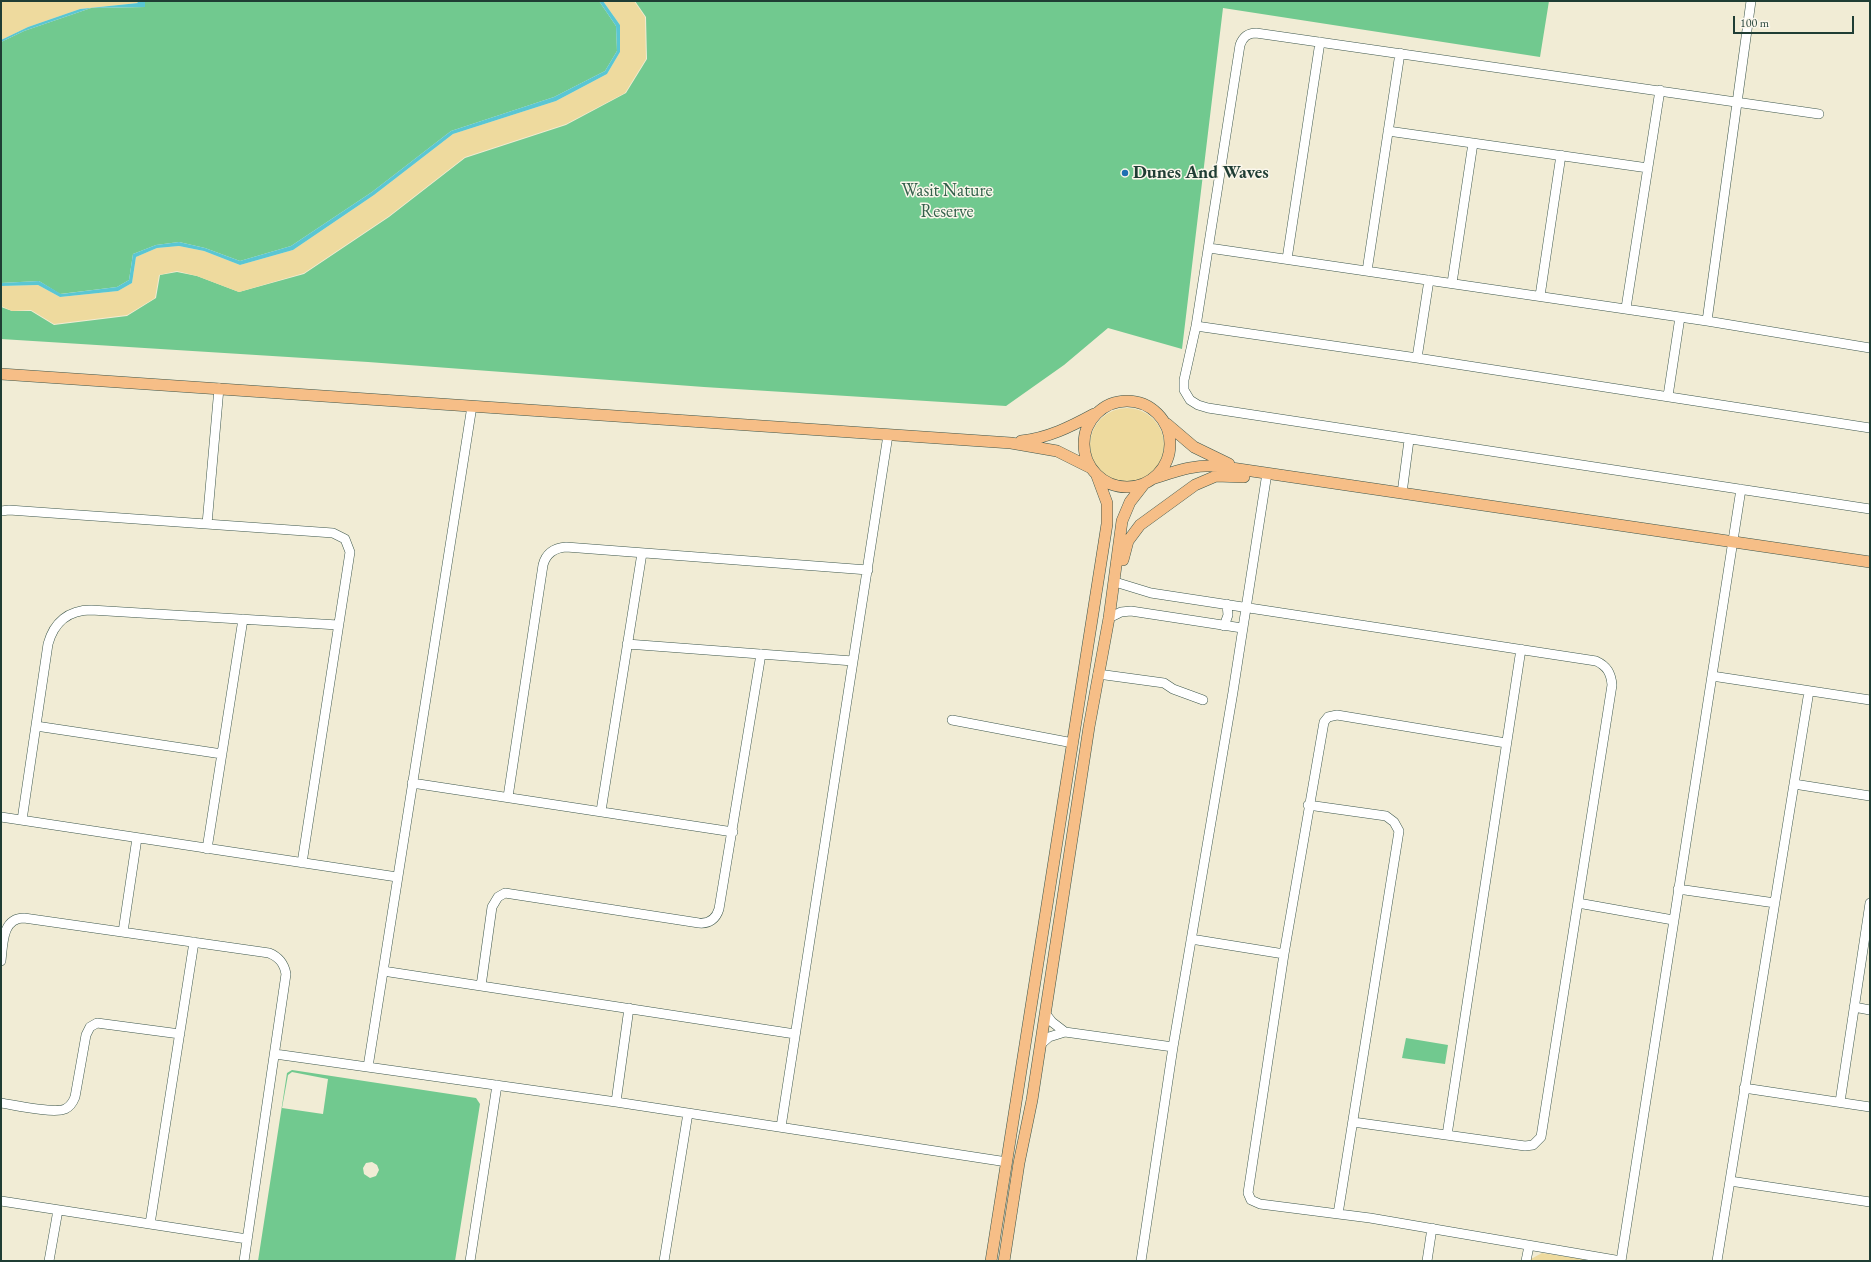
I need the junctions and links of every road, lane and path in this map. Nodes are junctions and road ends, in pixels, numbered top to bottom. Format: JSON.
{"nodes":[{"id":1,"x":1751,"y":1,"type":"edge"},
{"id":2,"x":1320,"y":42,"type":"junction"},
{"id":3,"x":1400,"y":53,"type":"junction"},
{"id":4,"x":1660,"y":90,"type":"junction"},
{"id":5,"x":1739,"y":101,"type":"junction"},
{"id":6,"x":1819,"y":114,"type":"dead end"},
{"id":7,"x":1388,"y":131,"type":"junction"},
{"id":8,"x":1473,"y":143,"type":"junction"},
{"id":9,"x":1561,"y":155,"type":"junction"},
{"id":10,"x":1648,"y":168,"type":"junction"},
{"id":11,"x":1209,"y":248,"type":"junction"},
{"id":12,"x":1287,"y":259,"type":"junction"},
{"id":13,"x":1367,"y":271,"type":"junction"},
{"id":14,"x":1429,"y":280,"type":"junction"},
{"id":15,"x":1452,"y":283,"type":"junction"},
{"id":16,"x":1540,"y":296,"type":"junction"},
{"id":17,"x":1626,"y":308,"type":"junction"},
{"id":18,"x":1680,"y":317,"type":"junction"},
{"id":19,"x":1707,"y":321,"type":"junction"},
{"id":20,"x":1196,"y":326,"type":"junction"},
{"id":21,"x":1870,"y":348,"type":"edge"},
{"id":22,"x":1417,"y":358,"type":"junction"},
{"id":23,"x":1,"y":374,"type":"edge"},
{"id":24,"x":219,"y":388,"type":"junction"},
{"id":25,"x":1668,"y":396,"type":"junction"},
{"id":26,"x":472,"y":406,"type":"junction"},
{"id":27,"x":1096,"y":413,"type":"junction"},
{"id":28,"x":1164,"y":421,"type":"junction"},
{"id":29,"x":1870,"y":428,"type":"edge"},
{"id":30,"x":888,"y":435,"type":"junction"},
{"id":31,"x":1409,"y":440,"type":"junction"},
{"id":32,"x":1011,"y":443,"type":"junction"},
{"id":33,"x":1089,"y":467,"type":"junction"},
{"id":34,"x":1245,"y":470,"type":"junction"},
{"id":35,"x":1266,"y":473,"type":"junction"},
{"id":36,"x":1097,"y":476,"type":"junction"},
{"id":37,"x":1148,"y":482,"type":"junction"},
{"id":38,"x":1741,"y":489,"type":"junction"},
{"id":39,"x":1402,"y":492,"type":"junction"},
{"id":40,"x":1870,"y":509,"type":"edge"},
{"id":41,"x":1,"y":511,"type":"edge"},
{"id":42,"x":207,"y":524,"type":"junction"},
{"id":43,"x":1733,"y":542,"type":"junction"},
{"id":44,"x":642,"y":553,"type":"junction"},
{"id":45,"x":1870,"y":562,"type":"edge"},
{"id":46,"x":868,"y":570,"type":"junction"},
{"id":47,"x":1115,"y":578,"type":"junction"},
{"id":48,"x":1228,"y":604,"type":"junction"},
{"id":49,"x":1246,"y":607,"type":"junction"},
{"id":50,"x":1109,"y":618,"type":"junction"},
{"id":51,"x":243,"y":619,"type":"junction"},
{"id":52,"x":338,"y":625,"type":"junction"},
{"id":53,"x":1224,"y":626,"type":"junction"},
{"id":54,"x":1242,"y":628,"type":"junction"},
{"id":55,"x":627,"y":644,"type":"junction"},
{"id":56,"x":1521,"y":648,"type":"junction"},
{"id":57,"x":761,"y":654,"type":"junction"},
{"id":58,"x":853,"y":661,"type":"junction"},
{"id":59,"x":1098,"y":674,"type":"junction"},
{"id":60,"x":1712,"y":676,"type":"junction"},
{"id":61,"x":1083,"y":680,"type":"junction"},
{"id":62,"x":1809,"y":691,"type":"junction"},
{"id":63,"x":1203,"y":700,"type":"dead end"},
{"id":64,"x":1870,"y":700,"type":"edge"},
{"id":65,"x":952,"y":720,"type":"dead end"},
{"id":66,"x":36,"y":726,"type":"junction"},
{"id":67,"x":1089,"y":727,"type":"junction"},
{"id":68,"x":1073,"y":742,"type":"junction"},
{"id":69,"x":1506,"y":743,"type":"junction"},
{"id":70,"x":222,"y":754,"type":"junction"},
{"id":71,"x":412,"y":783,"type":"junction"},
{"id":72,"x":1794,"y":784,"type":"junction"},
{"id":73,"x":1870,"y":796,"type":"edge"},
{"id":74,"x":508,"y":797,"type":"junction"},
{"id":75,"x":1308,"y":805,"type":"junction"},
{"id":76,"x":601,"y":811,"type":"junction"},
{"id":77,"x":1,"y":817,"type":"edge"},
{"id":78,"x":22,"y":820,"type":"junction"},
{"id":79,"x":733,"y":832,"type":"junction"},
{"id":80,"x":137,"y":838,"type":"junction"},
{"id":81,"x":207,"y":848,"type":"junction"},
{"id":82,"x":302,"y":863,"type":"junction"},
{"id":83,"x":398,"y":878,"type":"junction"},
{"id":84,"x":1678,"y":889,"type":"junction"},
{"id":85,"x":1578,"y":902,"type":"junction"},
{"id":86,"x":1775,"y":903,"type":"junction"},
{"id":87,"x":1870,"y":903,"type":"edge"},
{"id":88,"x":1673,"y":920,"type":"junction"},
{"id":89,"x":123,"y":932,"type":"junction"},
{"id":90,"x":1191,"y":939,"type":"junction"},
{"id":91,"x":194,"y":942,"type":"junction"},
{"id":92,"x":1284,"y":954,"type":"junction"},
{"id":93,"x":1,"y":961,"type":"edge"},
{"id":94,"x":383,"y":971,"type":"junction"},
{"id":95,"x":481,"y":986,"type":"junction"},
{"id":96,"x":1854,"y":1007,"type":"junction"},
{"id":97,"x":629,"y":1008,"type":"junction"},
{"id":98,"x":1870,"y":1010,"type":"edge"},
{"id":99,"x":1045,"y":1013,"type":"junction"},
{"id":100,"x":1065,"y":1032,"type":"junction"},
{"id":101,"x":180,"y":1034,"type":"junction"},
{"id":102,"x":795,"y":1034,"type":"junction"},
{"id":103,"x":1040,"y":1044,"type":"junction"},
{"id":104,"x":1173,"y":1047,"type":"junction"},
{"id":105,"x":275,"y":1054,"type":"junction"},
{"id":106,"x":368,"y":1067,"type":"junction"},
{"id":107,"x":497,"y":1085,"type":"junction"},
{"id":108,"x":1744,"y":1088,"type":"junction"},
{"id":109,"x":616,"y":1102,"type":"junction"},
{"id":110,"x":1840,"y":1102,"type":"junction"},
{"id":111,"x":1,"y":1104,"type":"edge"},
{"id":112,"x":1870,"y":1107,"type":"edge"},
{"id":113,"x":688,"y":1113,"type":"junction"},
{"id":114,"x":1353,"y":1122,"type":"junction"},
{"id":115,"x":781,"y":1127,"type":"junction"},
{"id":116,"x":1447,"y":1135,"type":"junction"},
{"id":117,"x":1007,"y":1162,"type":"junction"},
{"id":118,"x":1730,"y":1180,"type":"junction"},
{"id":119,"x":1,"y":1201,"type":"edge"},
{"id":120,"x":1870,"y":1202,"type":"edge"},
{"id":121,"x":58,"y":1210,"type":"junction"},
{"id":122,"x":1338,"y":1214,"type":"junction"},
{"id":123,"x":150,"y":1224,"type":"junction"},
{"id":124,"x":1432,"y":1228,"type":"junction"},
{"id":125,"x":247,"y":1239,"type":"junction"},
{"id":126,"x":1529,"y":1246,"type":"junction"},
{"id":127,"x":49,"y":1261,"type":"edge"},
{"id":128,"x":244,"y":1261,"type":"edge"},
{"id":129,"x":470,"y":1261,"type":"edge"},
{"id":130,"x":664,"y":1261,"type":"edge"},
{"id":131,"x":991,"y":1261,"type":"edge"},
{"id":132,"x":1004,"y":1261,"type":"edge"},
{"id":133,"x":1141,"y":1261,"type":"edge"},
{"id":134,"x":1427,"y":1261,"type":"edge"},
{"id":135,"x":1526,"y":1261,"type":"edge"},
{"id":136,"x":1621,"y":1261,"type":"edge"},
{"id":137,"x":1717,"y":1261,"type":"edge"}],
"edges":[{"from":1,"to":5,"type":"street"},
{"from":2,"to":3,"type":"street"},
{"from":2,"to":11,"type":"street"},
{"from":2,"to":12,"type":"street"},
{"from":3,"to":4,"type":"street"},
{"from":3,"to":7,"type":"street"},
{"from":4,"to":5,"type":"street"},
{"from":4,"to":10,"type":"street"},
{"from":5,"to":6,"type":"street"},
{"from":5,"to":19,"type":"street"},
{"from":7,"to":8,"type":"street"},
{"from":7,"to":13,"type":"street"},
{"from":8,"to":9,"type":"street"},
{"from":8,"to":15,"type":"street"},
{"from":9,"to":10,"type":"street"},
{"from":9,"to":16,"type":"street"},
{"from":10,"to":17,"type":"street"},
{"from":11,"to":12,"type":"street"},
{"from":11,"to":20,"type":"street"},
{"from":12,"to":13,"type":"street"},
{"from":13,"to":14,"type":"street"},
{"from":14,"to":15,"type":"street"},
{"from":14,"to":22,"type":"street"},
{"from":15,"to":16,"type":"street"},
{"from":16,"to":17,"type":"street"},
{"from":17,"to":18,"type":"street"},
{"from":18,"to":19,"type":"street"},
{"from":18,"to":25,"type":"street"},
{"from":19,"to":21,"type":"street"},
{"from":20,"to":22,"type":"street"},
{"from":20,"to":31,"type":"street"},
{"from":22,"to":25,"type":"street"},
{"from":23,"to":24,"type":"main road"},
{"from":24,"to":26,"type":"main road"},
{"from":24,"to":42,"type":"street"},
{"from":25,"to":29,"type":"street"},
{"from":26,"to":30,"type":"main road"},
{"from":26,"to":71,"type":"street"},
{"from":27,"to":28,"type":"main road"},
{"from":27,"to":32,"type":"main road"},
{"from":27,"to":33,"type":"main road"},
{"from":28,"to":34,"type":"main road"},
{"from":28,"to":37,"type":"main road"},
{"from":30,"to":32,"type":"main road"},
{"from":30,"to":46,"type":"street"},
{"from":31,"to":38,"type":"street"},
{"from":31,"to":39,"type":"street"},
{"from":32,"to":33,"type":"main road"},
{"from":33,"to":36,"type":"main road"},
{"from":34,"to":35,"type":"main road"},
{"from":34,"to":37,"type":"main road"},
{"from":35,"to":39,"type":"main road"},
{"from":35,"to":47,"type":"main road"},
{"from":35,"to":49,"type":"street"},
{"from":36,"to":37,"type":"main road"},
{"from":36,"to":61,"type":"main road"},
{"from":37,"to":47,"type":"main road"},
{"from":38,"to":40,"type":"street"},
{"from":38,"to":43,"type":"street"},
{"from":39,"to":43,"type":"main road"},
{"from":41,"to":42,"type":"street"},
{"from":42,"to":52,"type":"street"},
{"from":43,"to":45,"type":"main road"},
{"from":43,"to":60,"type":"street"},
{"from":44,"to":46,"type":"street"},
{"from":44,"to":55,"type":"street"},
{"from":44,"to":74,"type":"street"},
{"from":46,"to":58,"type":"street"},
{"from":47,"to":48,"type":"street"},
{"from":47,"to":50,"type":"main road"},
{"from":48,"to":49,"type":"street"},
{"from":48,"to":53,"type":"street"},
{"from":49,"to":54,"type":"street"},
{"from":49,"to":56,"type":"street"},
{"from":50,"to":53,"type":"street"},
{"from":50,"to":59,"type":"main road"},
{"from":51,"to":52,"type":"street"},
{"from":51,"to":66,"type":"street"},
{"from":51,"to":70,"type":"street"},
{"from":52,"to":82,"type":"street"},
{"from":53,"to":54,"type":"street"},
{"from":54,"to":90,"type":"street"},
{"from":55,"to":57,"type":"street"},
{"from":55,"to":76,"type":"street"},
{"from":56,"to":69,"type":"street"},
{"from":56,"to":85,"type":"street"},
{"from":57,"to":58,"type":"street"},
{"from":57,"to":79,"type":"street"},
{"from":58,"to":102,"type":"street"},
{"from":59,"to":63,"type":"street"},
{"from":59,"to":67,"type":"main road"},
{"from":60,"to":62,"type":"street"},
{"from":60,"to":84,"type":"street"},
{"from":61,"to":67,"type":"main road"},
{"from":61,"to":68,"type":"main road"},
{"from":62,"to":64,"type":"street"},
{"from":62,"to":72,"type":"street"},
{"from":65,"to":68,"type":"street"},
{"from":66,"to":70,"type":"street"},
{"from":66,"to":78,"type":"street"},
{"from":67,"to":99,"type":"main road"},
{"from":68,"to":117,"type":"main road"},
{"from":69,"to":75,"type":"street"},
{"from":69,"to":116,"type":"street"},
{"from":70,"to":81,"type":"street"},
{"from":71,"to":74,"type":"street"},
{"from":71,"to":83,"type":"street"},
{"from":72,"to":73,"type":"street"},
{"from":72,"to":86,"type":"street"},
{"from":74,"to":76,"type":"street"},
{"from":75,"to":92,"type":"street"},
{"from":75,"to":114,"type":"street"},
{"from":76,"to":79,"type":"street"},
{"from":77,"to":78,"type":"street"},
{"from":78,"to":80,"type":"street"},
{"from":79,"to":95,"type":"street"},
{"from":80,"to":81,"type":"street"},
{"from":80,"to":89,"type":"street"},
{"from":81,"to":82,"type":"street"},
{"from":82,"to":83,"type":"street"},
{"from":83,"to":94,"type":"street"},
{"from":84,"to":86,"type":"street"},
{"from":84,"to":88,"type":"street"},
{"from":85,"to":88,"type":"street"},
{"from":85,"to":116,"type":"street"},
{"from":86,"to":108,"type":"street"},
{"from":87,"to":96,"type":"street"},
{"from":88,"to":136,"type":"street"},
{"from":89,"to":91,"type":"street"},
{"from":89,"to":93,"type":"street"},
{"from":90,"to":92,"type":"street"},
{"from":90,"to":104,"type":"street"},
{"from":91,"to":101,"type":"street"},
{"from":91,"to":105,"type":"street"},
{"from":92,"to":122,"type":"street"},
{"from":94,"to":95,"type":"street"},
{"from":94,"to":106,"type":"street"},
{"from":95,"to":97,"type":"street"},
{"from":96,"to":98,"type":"street"},
{"from":96,"to":110,"type":"street"},
{"from":97,"to":102,"type":"street"},
{"from":97,"to":109,"type":"street"},
{"from":99,"to":100,"type":"street"},
{"from":99,"to":103,"type":"main road"},
{"from":100,"to":103,"type":"street"},
{"from":100,"to":104,"type":"street"},
{"from":101,"to":111,"type":"street"},
{"from":101,"to":123,"type":"street"},
{"from":102,"to":115,"type":"street"},
{"from":103,"to":132,"type":"main road"},
{"from":104,"to":133,"type":"street"},
{"from":105,"to":106,"type":"street"},
{"from":105,"to":125,"type":"street"},
{"from":106,"to":107,"type":"street"},
{"from":107,"to":109,"type":"street"},
{"from":107,"to":129,"type":"street"},
{"from":108,"to":110,"type":"street"},
{"from":108,"to":118,"type":"street"},
{"from":109,"to":113,"type":"street"},
{"from":110,"to":112,"type":"street"},
{"from":113,"to":115,"type":"street"},
{"from":113,"to":130,"type":"street"},
{"from":114,"to":116,"type":"street"},
{"from":114,"to":122,"type":"street"},
{"from":115,"to":117,"type":"street"},
{"from":117,"to":131,"type":"main road"},
{"from":118,"to":120,"type":"street"},
{"from":118,"to":137,"type":"street"},
{"from":119,"to":121,"type":"street"},
{"from":121,"to":123,"type":"street"},
{"from":121,"to":127,"type":"street"},
{"from":122,"to":124,"type":"street"},
{"from":123,"to":125,"type":"street"},
{"from":124,"to":126,"type":"street"},
{"from":124,"to":134,"type":"street"},
{"from":125,"to":128,"type":"street"},
{"from":126,"to":135,"type":"street"},
{"from":126,"to":136,"type":"street"}]}
